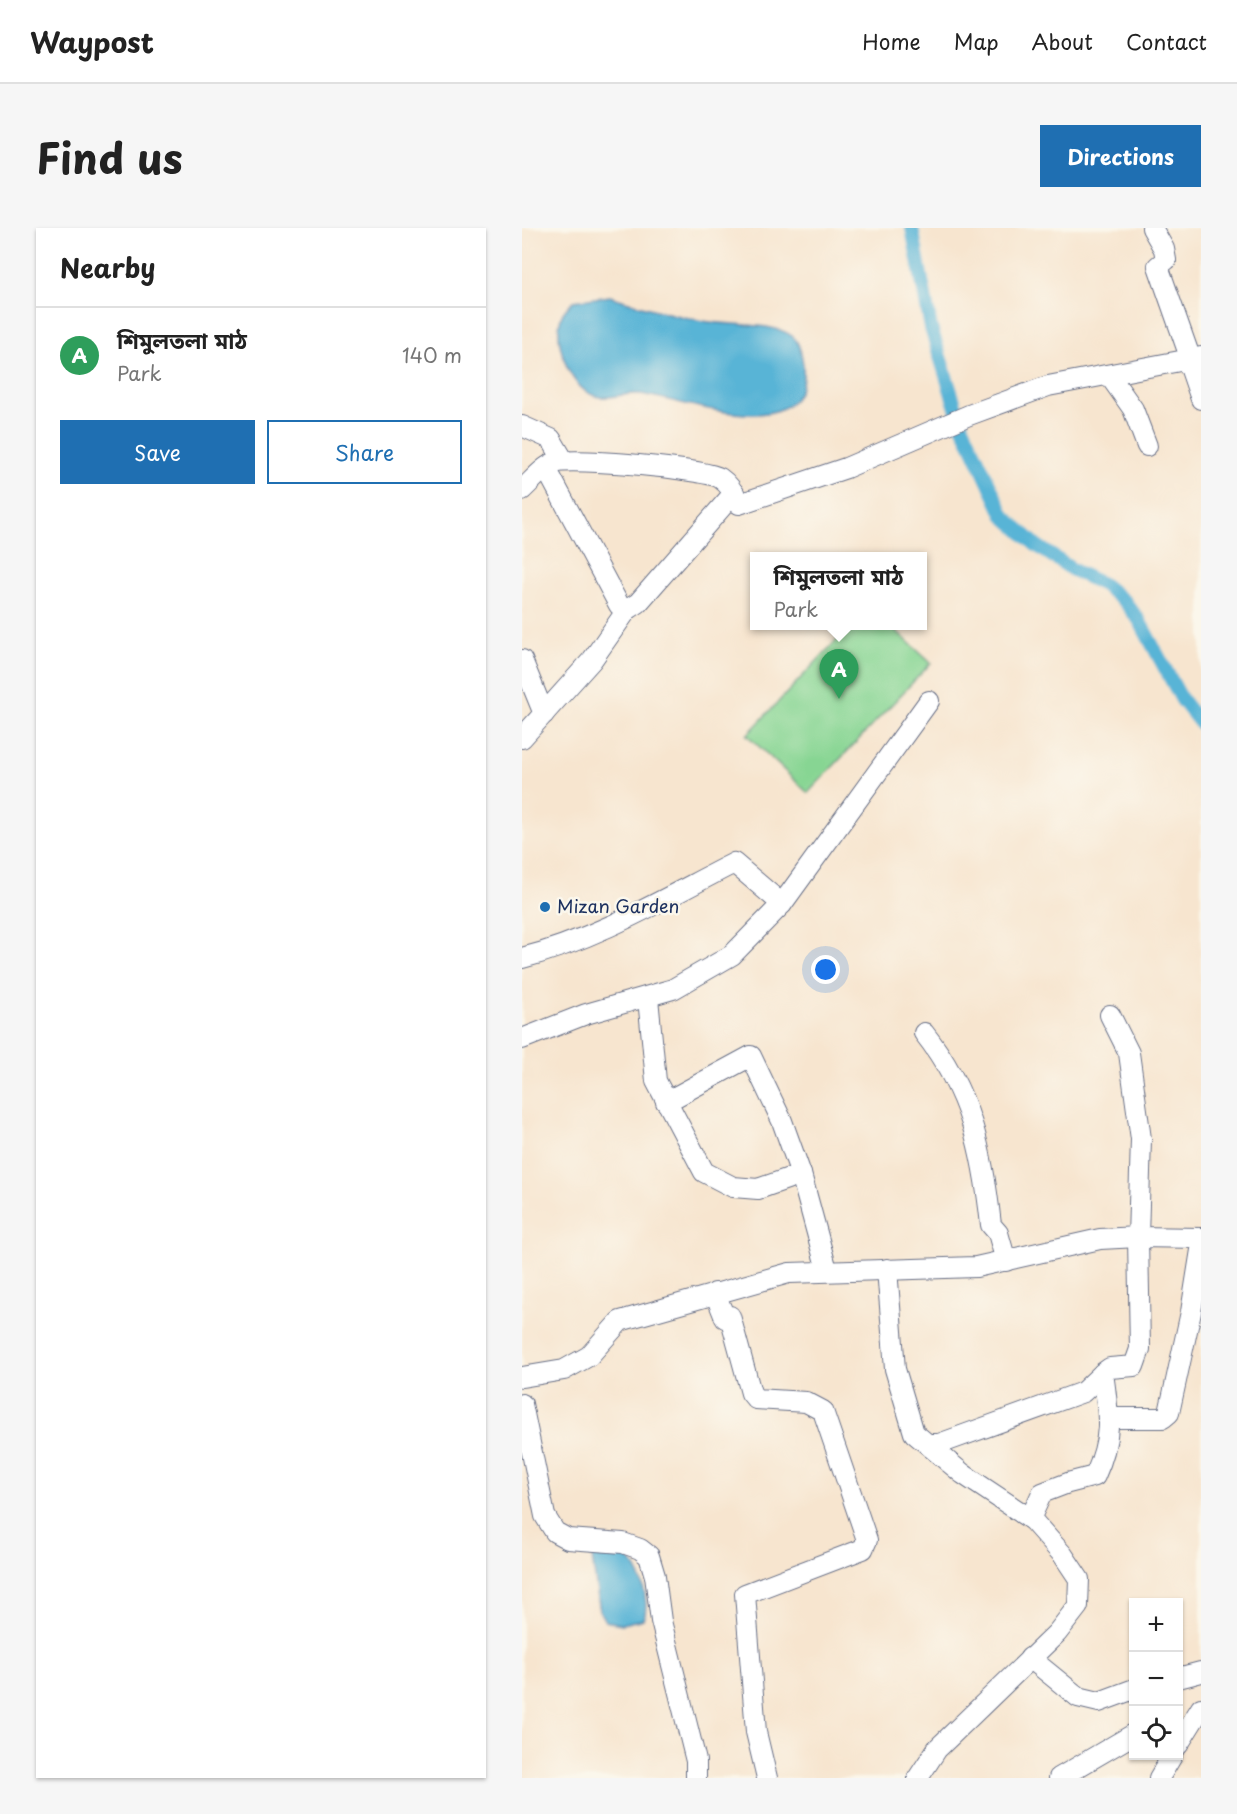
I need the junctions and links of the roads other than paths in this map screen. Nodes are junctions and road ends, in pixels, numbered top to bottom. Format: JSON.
{"nodes":[{"id":1,"x":1152,"y":228,"type":"edge"},
{"id":2,"x":1193,"y":359,"type":"edge"},
{"id":3,"x":1109,"y":375,"type":"junction"},
{"id":4,"x":1201,"y":399,"type":"edge"},
{"id":5,"x":522,"y":426,"type":"edge"},
{"id":6,"x":1147,"y":446,"type":"dead end"},
{"id":7,"x":555,"y":464,"type":"junction"},
{"id":8,"x":522,"y":490,"type":"edge"},
{"id":9,"x":734,"y":492,"type":"junction"},
{"id":10,"x":627,"y":610,"type":"junction"},
{"id":11,"x":522,"y":660,"type":"edge"},
{"id":12,"x":929,"y":701,"type":"dead end"},
{"id":13,"x":544,"y":714,"type":"junction"},
{"id":14,"x":522,"y":738,"type":"edge"},
{"id":15,"x":782,"y":904,"type":"junction"},
{"id":16,"x":522,"y":958,"type":"edge"},
{"id":17,"x":648,"y":998,"type":"junction"},
{"id":18,"x":1110,"y":1016,"type":"dead end"},
{"id":19,"x":924,"y":1033,"type":"dead end"},
{"id":20,"x":522,"y":1039,"type":"edge"},
{"id":21,"x":666,"y":1102,"type":"junction"},
{"id":22,"x":801,"y":1174,"type":"junction"},
{"id":23,"x":1138,"y":1237,"type":"junction"},
{"id":24,"x":1201,"y":1238,"type":"edge"},
{"id":25,"x":1201,"y":1250,"type":"edge"},
{"id":26,"x":1006,"y":1261,"type":"junction"},
{"id":27,"x":887,"y":1269,"type":"junction"},
{"id":28,"x":827,"y":1270,"type":"junction"},
{"id":29,"x":715,"y":1293,"type":"junction"},
{"id":30,"x":1103,"y":1373,"type":"junction"},
{"id":31,"x":522,"y":1377,"type":"edge"},
{"id":32,"x":522,"y":1404,"type":"edge"},
{"id":33,"x":1110,"y":1418,"type":"junction"},
{"id":34,"x":928,"y":1444,"type":"junction"},
{"id":35,"x":1030,"y":1519,"type":"junction"},
{"id":36,"x":1030,"y":1658,"type":"junction"},
{"id":37,"x":1201,"y":1671,"type":"edge"},
{"id":38,"x":1183,"y":1677,"type":"edge"},
{"id":39,"x":1129,"y":1691,"type":"edge"},
{"id":40,"x":1200,"y":1710,"type":"edge"},
{"id":41,"x":1183,"y":1717,"type":"edge"},
{"id":42,"x":1129,"y":1737,"type":"edge"},
{"id":43,"x":1183,"y":1738,"type":"edge"},
{"id":44,"x":1169,"y":1760,"type":"edge"},
{"id":45,"x":696,"y":1778,"type":"edge"},
{"id":46,"x":767,"y":1778,"type":"edge"},
{"id":47,"x":918,"y":1778,"type":"edge"},
{"id":48,"x":1059,"y":1778,"type":"edge"},
{"id":49,"x":1159,"y":1778,"type":"edge"}],
"edges":[{"from":1,"to":2,"type":"street"},
{"from":2,"to":3,"type":"street"},
{"from":2,"to":4,"type":"street"},
{"from":3,"to":6,"type":"street"},
{"from":3,"to":9,"type":"street"},
{"from":5,"to":7,"type":"street"},
{"from":7,"to":8,"type":"street"},
{"from":7,"to":9,"type":"street"},
{"from":7,"to":10,"type":"street"},
{"from":9,"to":10,"type":"street"},
{"from":10,"to":13,"type":"street"},
{"from":11,"to":13,"type":"street"},
{"from":12,"to":15,"type":"street"},
{"from":13,"to":14,"type":"street"},
{"from":15,"to":16,"type":"street"},
{"from":15,"to":17,"type":"street"},
{"from":17,"to":20,"type":"street"},
{"from":17,"to":21,"type":"street"},
{"from":18,"to":23,"type":"street"},
{"from":19,"to":26,"type":"street"},
{"from":21,"to":22,"type":"street"},
{"from":21,"to":22,"type":"street"},
{"from":22,"to":28,"type":"street"},
{"from":23,"to":24,"type":"street"},
{"from":23,"to":26,"type":"street"},
{"from":23,"to":30,"type":"street"},
{"from":25,"to":33,"type":"street"},
{"from":26,"to":27,"type":"street"},
{"from":27,"to":28,"type":"street"},
{"from":27,"to":34,"type":"street"},
{"from":28,"to":29,"type":"street"},
{"from":29,"to":31,"type":"street"},
{"from":29,"to":46,"type":"street"},
{"from":30,"to":33,"type":"street"},
{"from":30,"to":34,"type":"street"},
{"from":32,"to":45,"type":"street"},
{"from":33,"to":35,"type":"street"},
{"from":34,"to":35,"type":"street"},
{"from":35,"to":36,"type":"street"},
{"from":36,"to":39,"type":"street"},
{"from":36,"to":47,"type":"street"},
{"from":37,"to":38,"type":"street"},
{"from":40,"to":41,"type":"street"},
{"from":40,"to":43,"type":"street"},
{"from":42,"to":48,"type":"street"},
{"from":44,"to":49,"type":"street"}]}
